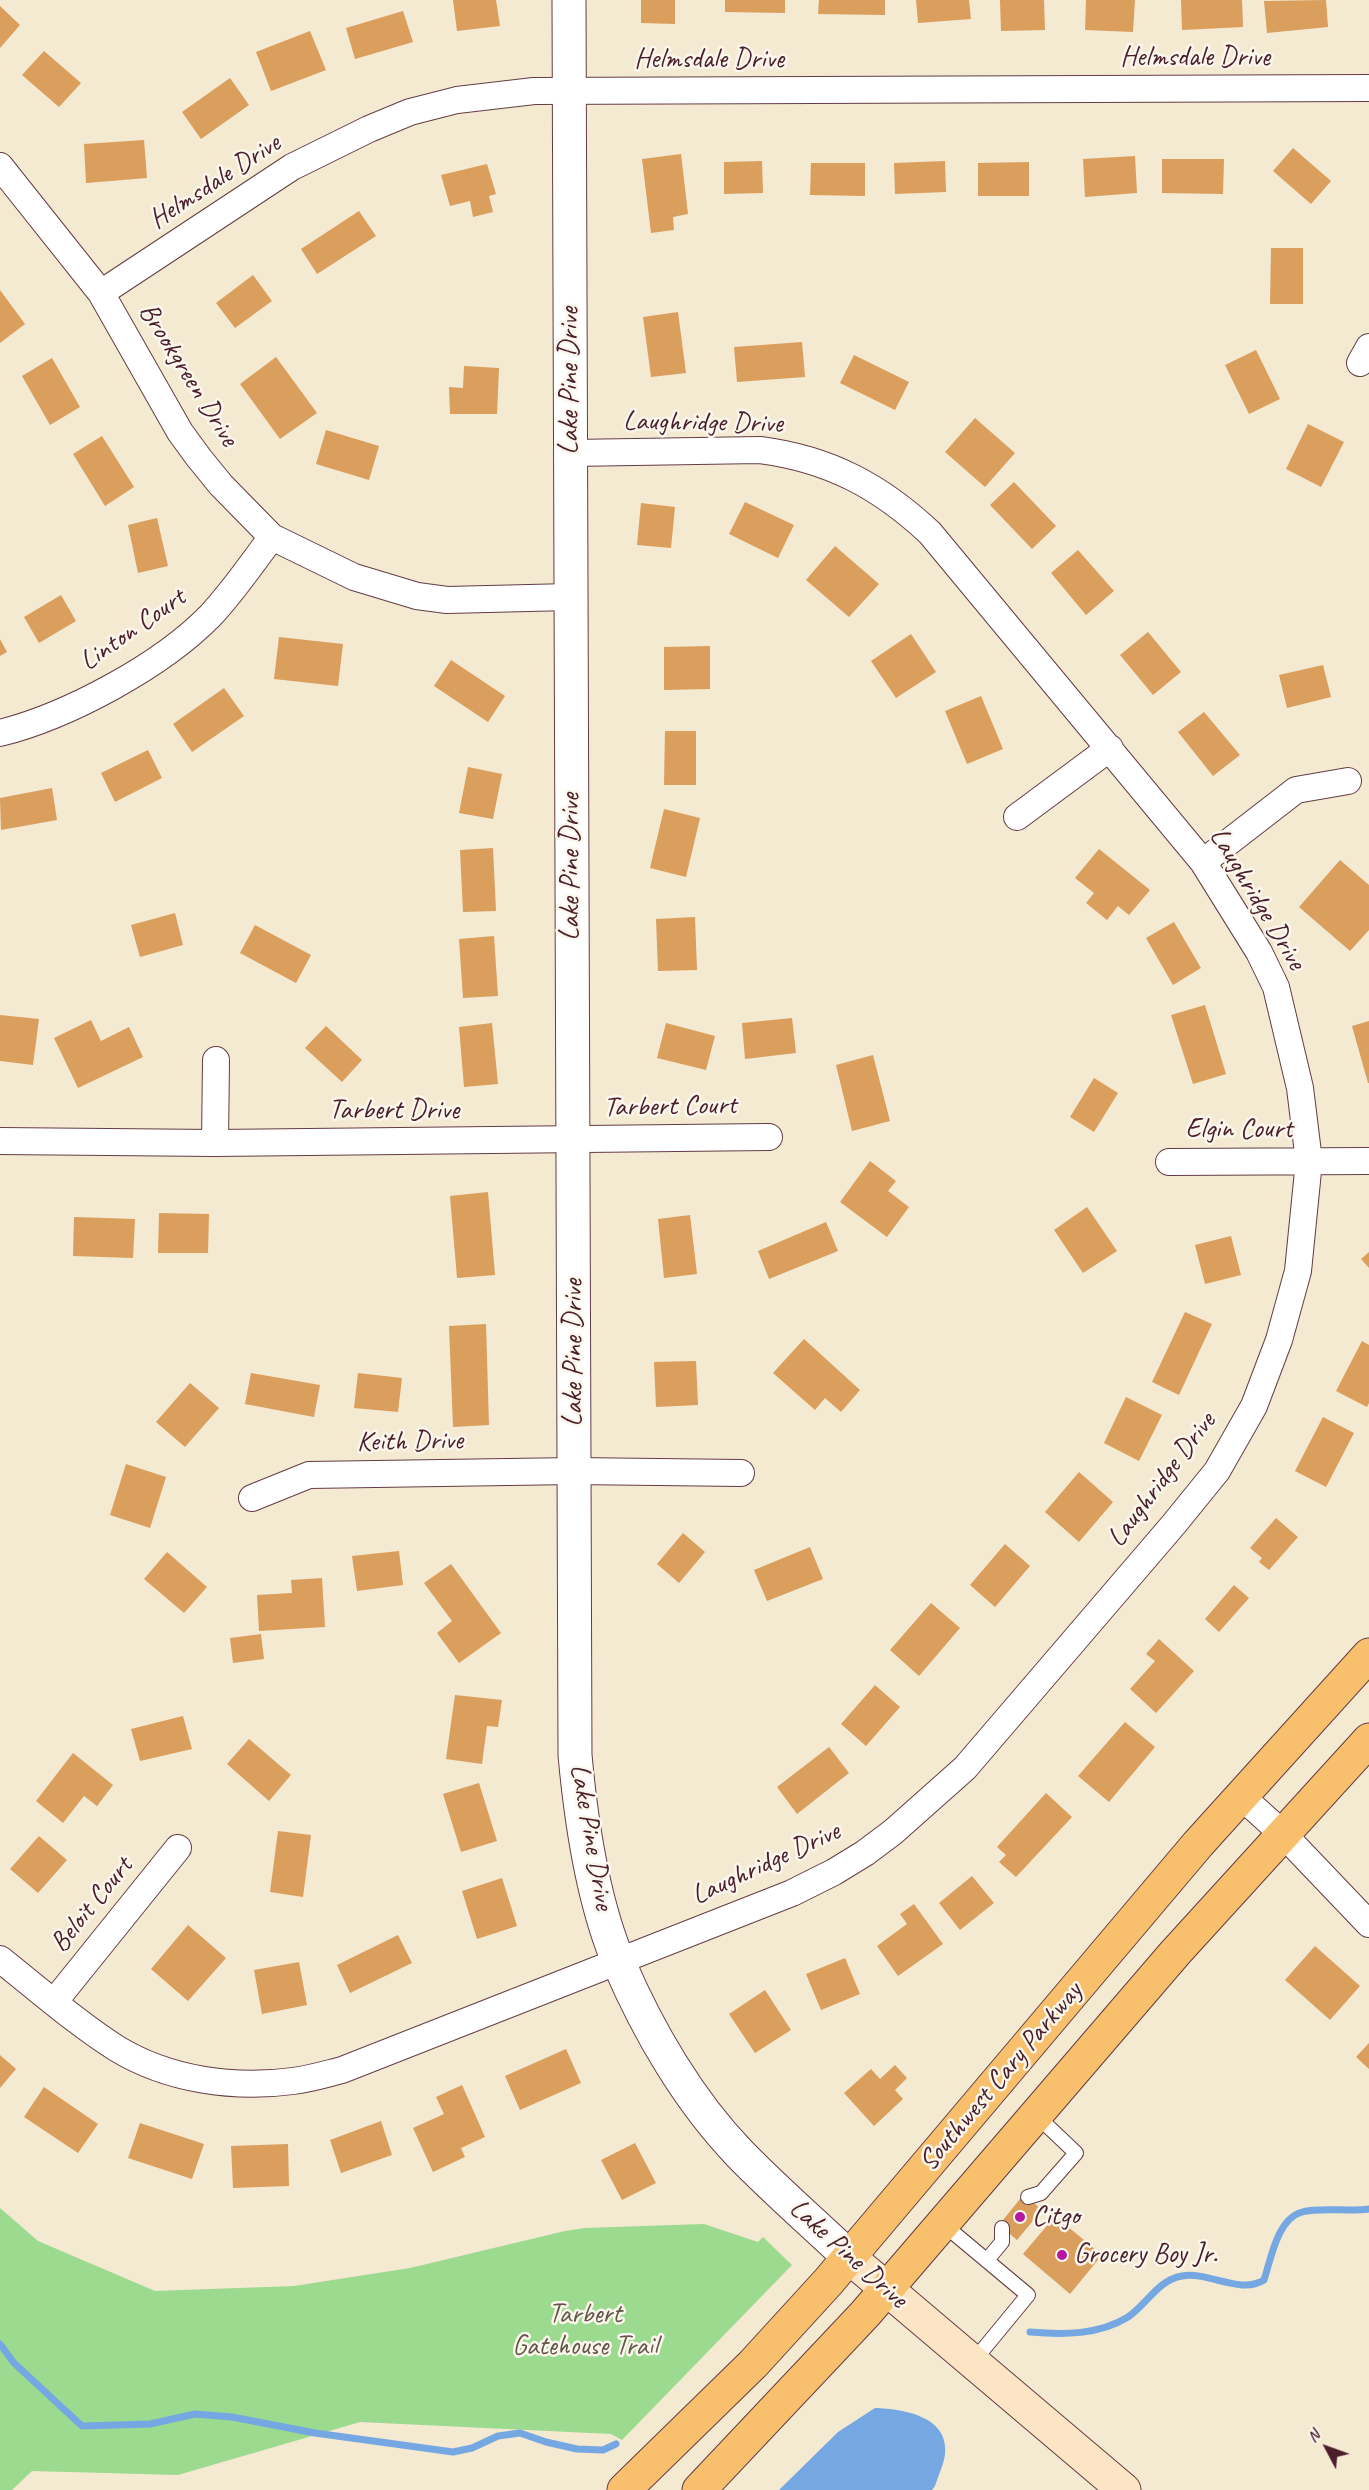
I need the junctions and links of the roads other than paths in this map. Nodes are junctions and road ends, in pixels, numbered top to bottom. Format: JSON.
{"nodes":[{"id":1,"x":569,"y":0,"type":"edge"},
{"id":2,"x":1369,"y":88,"type":"edge"},
{"id":3,"x":568,"y":92,"type":"junction"},
{"id":4,"x":0,"y":166,"type":"edge"},
{"id":5,"x":101,"y":293,"type":"junction"},
{"id":6,"x":571,"y":453,"type":"junction"},
{"id":7,"x":272,"y":537,"type":"junction"},
{"id":8,"x":570,"y":597,"type":"junction"},
{"id":9,"x":0,"y":733,"type":"edge"},
{"id":10,"x":1110,"y":748,"type":"junction"},
{"id":11,"x":1348,"y":781,"type":"dead end"},
{"id":12,"x":1017,"y":817,"type":"dead end"},
{"id":13,"x":1203,"y":862,"type":"junction"},
{"id":14,"x":216,"y":1060,"type":"dead end"},
{"id":15,"x":769,"y":1137,"type":"dead end"},
{"id":16,"x":573,"y":1141,"type":"junction"},
{"id":17,"x":0,"y":1142,"type":"edge"},
{"id":18,"x":215,"y":1143,"type":"junction"},
{"id":19,"x":1309,"y":1161,"type":"junction"},
{"id":20,"x":1369,"y":1161,"type":"edge"},
{"id":21,"x":1169,"y":1162,"type":"dead end"},
{"id":22,"x":574,"y":1471,"type":"junction"},
{"id":23,"x":741,"y":1473,"type":"dead end"},
{"id":24,"x":252,"y":1498,"type":"dead end"},
{"id":25,"x":1369,"y":1655,"type":"edge"},
{"id":26,"x":1369,"y":1740,"type":"edge"},
{"id":27,"x":1242,"y":1797,"type":"junction"},
{"id":28,"x":1284,"y":1835,"type":"junction"},
{"id":29,"x":178,"y":1848,"type":"dead end"},
{"id":30,"x":1369,"y":1924,"type":"edge"},
{"id":31,"x":0,"y":1959,"type":"edge"},
{"id":32,"x":618,"y":1962,"type":"junction"},
{"id":33,"x":54,"y":2002,"type":"junction"},
{"id":34,"x":1036,"y":2115,"type":"junction"},
{"id":35,"x":1036,"y":2199,"type":"dead end"},
{"id":36,"x":943,"y":2224,"type":"junction"},
{"id":37,"x":1006,"y":2236,"type":"dead end"},
{"id":38,"x":849,"y":2257,"type":"junction"},
{"id":39,"x":987,"y":2260,"type":"junction"},
{"id":40,"x":887,"y":2289,"type":"junction"},
{"id":41,"x":972,"y":2363,"type":"junction"},
{"id":42,"x":624,"y":2490,"type":"edge"},
{"id":43,"x":699,"y":2490,"type":"edge"},
{"id":44,"x":1124,"y":2490,"type":"edge"}],
"edges":[{"from":1,"to":3,"type":"street","name":"Lake Pine Drive"},
{"from":2,"to":3,"type":"street","name":"Helmsdale Drive"},
{"from":3,"to":5,"type":"street","name":"Helmsdale Drive"},
{"from":3,"to":6,"type":"street","name":"Lake Pine Drive"},
{"from":4,"to":5,"type":"street","name":"Brookgreen Drive"},
{"from":5,"to":7,"type":"street","name":"Brookgreen Drive"},
{"from":6,"to":8,"type":"street","name":"Lake Pine Drive"},
{"from":6,"to":10,"type":"street","name":"Laughridge Drive"},
{"from":7,"to":8,"type":"street","name":"Brookgreen Drive"},
{"from":7,"to":9,"type":"street","name":"Linton Court"},
{"from":8,"to":16,"type":"street","name":"Lake Pine Drive"},
{"from":10,"to":12,"type":"street"},
{"from":10,"to":13,"type":"street","name":"Laughridge Drive"},
{"from":11,"to":13,"type":"street"},
{"from":13,"to":19,"type":"street","name":"Laughridge Drive"},
{"from":14,"to":18,"type":"street"},
{"from":15,"to":16,"type":"street","name":"Tarbert Court"},
{"from":16,"to":18,"type":"street","name":"Tarbert Drive"},
{"from":16,"to":22,"type":"street","name":"Lake Pine Drive"},
{"from":17,"to":18,"type":"street","name":"Tarbert Drive"},
{"from":19,"to":20,"type":"street","name":"Elgin Court"},
{"from":19,"to":21,"type":"street","name":"Elgin Court"},
{"from":19,"to":32,"type":"street","name":"Laughridge Drive"},
{"from":22,"to":23,"type":"street","name":"Keith Drive"},
{"from":22,"to":24,"type":"street","name":"Keith Drive"},
{"from":22,"to":32,"type":"street","name":"Lake Pine Drive"},
{"from":25,"to":27,"type":"main road","name":"Southwest Cary Parkway"},
{"from":26,"to":28,"type":"main road","name":"Southwest Cary Parkway"},
{"from":27,"to":28,"type":"street"},
{"from":27,"to":38,"type":"main road","name":"Southwest Cary Parkway"},
{"from":28,"to":30,"type":"street"},
{"from":28,"to":34,"type":"main road","name":"Southwest Cary Parkway"},
{"from":29,"to":33,"type":"street","name":"Beloit Court"},
{"from":31,"to":33,"type":"street","name":"Laughridge Drive"},
{"from":32,"to":33,"type":"street","name":"Laughridge Drive"},
{"from":32,"to":38,"type":"street","name":"Lake Pine Drive"},
{"from":34,"to":35,"type":"lane"},
{"from":34,"to":36,"type":"main road","name":"Southwest Cary Parkway"},
{"from":36,"to":39,"type":"lane"},
{"from":36,"to":40,"type":"main road","name":"Southwest Cary Parkway"},
{"from":37,"to":39,"type":"lane"},
{"from":38,"to":40,"type":"main road","name":"Lake Pine Drive"},
{"from":38,"to":42,"type":"main road","name":"Southwest Cary Parkway"},
{"from":39,"to":41,"type":"lane"},
{"from":40,"to":41,"type":"main road","name":"Lake Pine Drive"},
{"from":40,"to":43,"type":"main road","name":"Southwest Cary Parkway"},
{"from":41,"to":44,"type":"main road","name":"Lake Pine Drive"}]}
